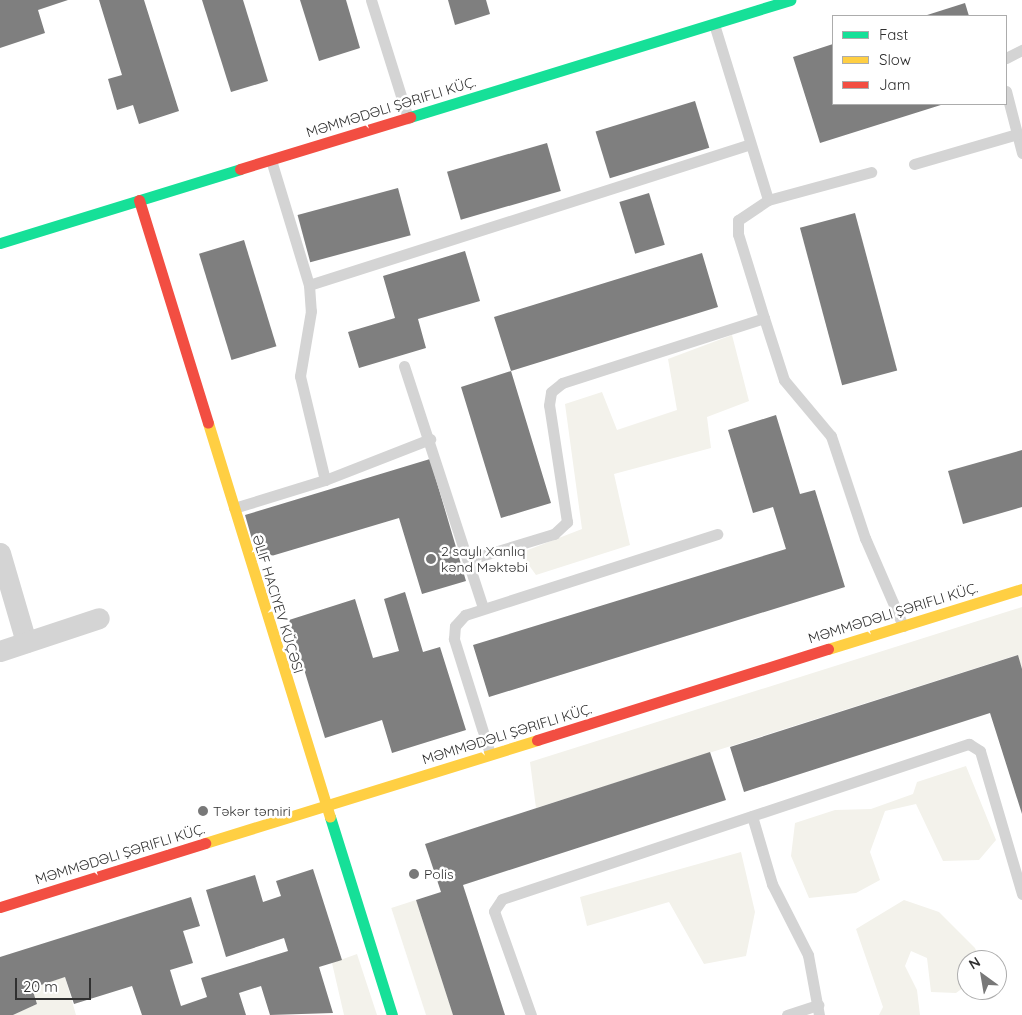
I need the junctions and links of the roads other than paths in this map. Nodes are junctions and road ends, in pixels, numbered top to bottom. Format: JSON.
{"nodes":[{"id":1,"x":371,"y":0,"type":"edge"},
{"id":2,"x":790,"y":0,"type":"edge"},
{"id":3,"x":714,"y":24,"type":"junction"},
{"id":4,"x":1022,"y":50,"type":"edge"},
{"id":5,"x":1007,"y":58,"type":"edge"},
{"id":6,"x":1007,"y":95,"type":"edge"},
{"id":7,"x":408,"y":118,"type":"junction"},
{"id":8,"x":1017,"y":134,"type":"junction"},
{"id":9,"x":749,"y":145,"type":"junction"},
{"id":10,"x":1022,"y":153,"type":"edge"},
{"id":11,"x":271,"y":160,"type":"junction"},
{"id":12,"x":914,"y":164,"type":"dead end"},
{"id":13,"x":871,"y":172,"type":"dead end"},
{"id":14,"x":139,"y":200,"type":"junction"},
{"id":15,"x":768,"y":200,"type":"junction"},
{"id":16,"x":0,"y":243,"type":"edge"},
{"id":17,"x":309,"y":285,"type":"junction"},
{"id":18,"x":764,"y":318,"type":"junction"},
{"id":19,"x":404,"y":366,"type":"dead end"},
{"id":20,"x":430,"y":439,"type":"junction"},
{"id":21,"x":325,"y":480,"type":"junction"},
{"id":22,"x":232,"y":509,"type":"junction"},
{"id":23,"x":717,"y":534,"type":"dead end"},
{"id":24,"x":0,"y":553,"type":"edge"},
{"id":25,"x":471,"y":559,"type":"junction"},
{"id":26,"x":1022,"y":589,"type":"edge"},
{"id":27,"x":483,"y":608,"type":"junction"},
{"id":28,"x":100,"y":618,"type":"dead end"},
{"id":29,"x":903,"y":626,"type":"junction"},
{"id":30,"x":26,"y":642,"type":"junction"},
{"id":31,"x":0,"y":651,"type":"edge"},
{"id":32,"x":490,"y":754,"type":"junction"},
{"id":33,"x":326,"y":806,"type":"junction"},
{"id":34,"x":752,"y":816,"type":"junction"},
{"id":35,"x":1022,"y":894,"type":"edge"},
{"id":36,"x":0,"y":907,"type":"edge"},
{"id":37,"x":818,"y":1010,"type":"edge"},
{"id":38,"x":392,"y":1015,"type":"edge"},
{"id":39,"x":531,"y":1015,"type":"edge"},
{"id":40,"x":786,"y":1015,"type":"edge"}],
"edges":[{"from":1,"to":7,"type":"lane"},
{"from":2,"to":3,"type":"street","name":"MƏMMƏDƏLI ŞƏRIFLI KÜÇ."},
{"from":3,"to":7,"type":"street","name":"MƏMMƏDƏLI ŞƏRIFLI KÜÇ."},
{"from":3,"to":9,"type":"lane"},
{"from":4,"to":5,"type":"lane"},
{"from":6,"to":8,"type":"lane"},
{"from":7,"to":11,"type":"street","name":"MƏMMƏDƏLI ŞƏRIFLI KÜÇ."},
{"from":8,"to":10,"type":"lane"},
{"from":8,"to":12,"type":"lane"},
{"from":9,"to":15,"type":"lane"},
{"from":9,"to":17,"type":"lane"},
{"from":11,"to":14,"type":"street","name":"MƏMMƏDƏLI ŞƏRIFLI KÜÇ."},
{"from":11,"to":17,"type":"lane"},
{"from":13,"to":15,"type":"lane"},
{"from":14,"to":16,"type":"street","name":"MƏMMƏDƏLI ŞƏRIFLI KÜÇ."},
{"from":14,"to":22,"type":"street"},
{"from":15,"to":18,"type":"lane"},
{"from":17,"to":21,"type":"lane"},
{"from":18,"to":25,"type":"lane"},
{"from":18,"to":29,"type":"lane"},
{"from":19,"to":20,"type":"lane"},
{"from":20,"to":21,"type":"lane"},
{"from":20,"to":25,"type":"lane"},
{"from":21,"to":22,"type":"lane"},
{"from":22,"to":33,"type":"street"},
{"from":23,"to":27,"type":"lane"},
{"from":24,"to":30,"type":"street"},
{"from":25,"to":27,"type":"lane"},
{"from":26,"to":29,"type":"street","name":"MƏMMƏDƏLI ŞƏRIFLI KÜÇ."},
{"from":27,"to":32,"type":"lane"},
{"from":28,"to":30,"type":"street"},
{"from":29,"to":32,"type":"street","name":"MƏMMƏDƏLI ŞƏRIFLI KÜÇ."},
{"from":30,"to":31,"type":"street"},
{"from":32,"to":33,"type":"street","name":"MƏMMƏDƏLI ŞƏRIFLI KÜÇ."},
{"from":33,"to":36,"type":"street","name":"MƏMMƏDƏLI ŞƏRIFLI KÜÇ."},
{"from":33,"to":38,"type":"street"},
{"from":34,"to":35,"type":"lane"},
{"from":34,"to":37,"type":"lane"},
{"from":34,"to":39,"type":"lane"},
{"from":37,"to":40,"type":"lane"}]}
